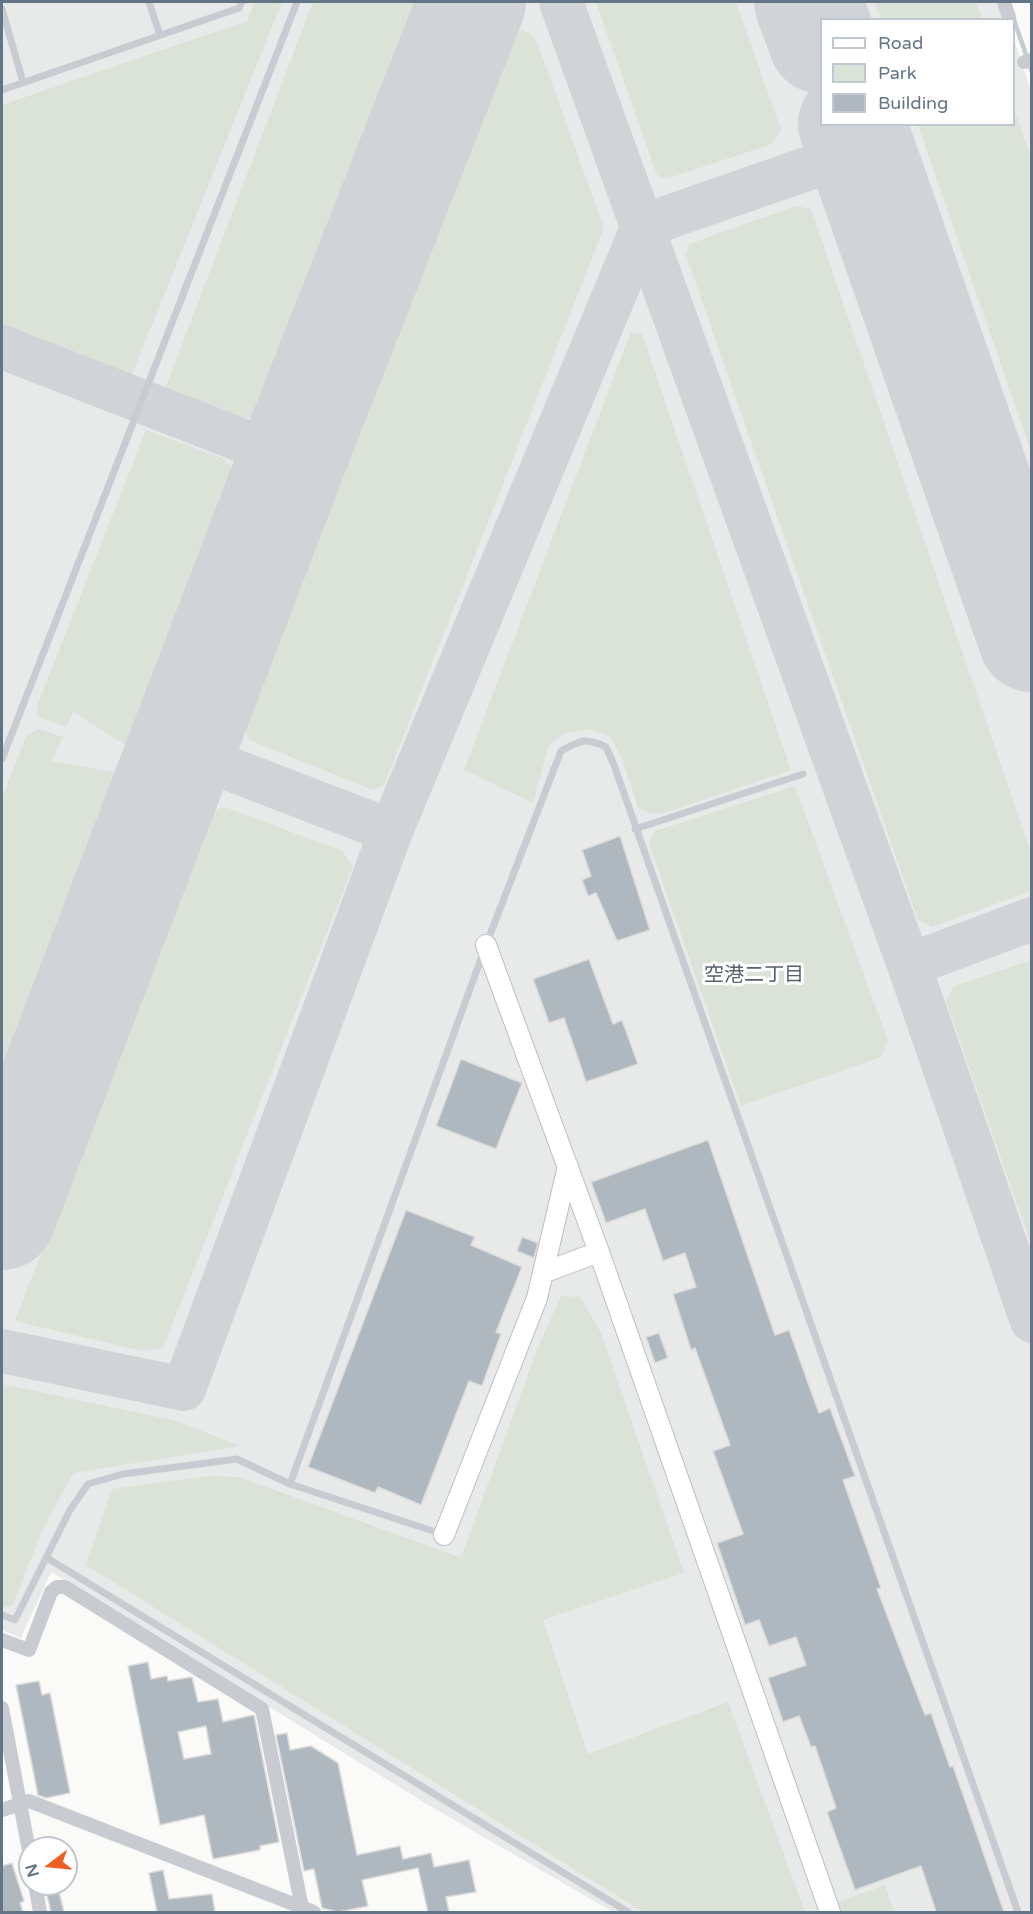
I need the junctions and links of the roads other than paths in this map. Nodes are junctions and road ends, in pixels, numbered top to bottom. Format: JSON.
{"nodes":[{"id":1,"x":149,"y":2,"type":"edge"},
{"id":2,"x":242,"y":2,"type":"edge"},
{"id":3,"x":297,"y":2,"type":"edge"},
{"id":4,"x":1004,"y":2,"type":"edge"},
{"id":5,"x":2,"y":9,"type":"edge"},
{"id":6,"x":1009,"y":16,"type":"dead end"},
{"id":7,"x":160,"y":35,"type":"junction"},
{"id":8,"x":23,"y":82,"type":"junction"},
{"id":9,"x":2,"y":90,"type":"edge"},
{"id":10,"x":2,"y":759,"type":"edge"},
{"id":11,"x":803,"y":774,"type":"dead end"},
{"id":12,"x":635,"y":830,"type":"junction"},
{"id":13,"x":486,"y":945,"type":"junction"},
{"id":14,"x":568,"y":1166,"type":"junction"},
{"id":15,"x":599,"y":1252,"type":"junction"},
{"id":16,"x":545,"y":1272,"type":"junction"},
{"id":17,"x":290,"y":1484,"type":"junction"},
{"id":18,"x":444,"y":1535,"type":"joint"},
{"id":19,"x":47,"y":1558,"type":"junction"},
{"id":20,"x":2,"y":1615,"type":"edge"},
{"id":21,"x":2,"y":1640,"type":"edge"},
{"id":22,"x":2,"y":1708,"type":"edge"},
{"id":23,"x":20,"y":1804,"type":"junction"},
{"id":24,"x":2,"y":1810,"type":"edge"},
{"id":25,"x":26,"y":1836,"type":"edge"},
{"id":26,"x":37,"y":1896,"type":"edge"},
{"id":27,"x":308,"y":1910,"type":"edge"},
{"id":28,"x":40,"y":1912,"type":"edge"},
{"id":29,"x":628,"y":1912,"type":"edge"},
{"id":30,"x":830,"y":1912,"type":"edge"},
{"id":31,"x":1018,"y":1912,"type":"edge"}],
"edges":[{"from":1,"to":7,"type":"lane"},
{"from":2,"to":7,"type":"lane"},
{"from":3,"to":10,"type":"lane"},
{"from":4,"to":6,"type":"street"},
{"from":5,"to":8,"type":"lane"},
{"from":7,"to":8,"type":"lane"},
{"from":8,"to":9,"type":"lane"},
{"from":11,"to":12,"type":"lane"},
{"from":12,"to":13,"type":"lane"},
{"from":12,"to":31,"type":"lane"},
{"from":13,"to":14,"type":"street"},
{"from":13,"to":17,"type":"lane"},
{"from":14,"to":15,"type":"street"},
{"from":14,"to":16,"type":"street"},
{"from":15,"to":16,"type":"street"},
{"from":15,"to":30,"type":"street"},
{"from":16,"to":18,"type":"street"},
{"from":17,"to":18,"type":"lane"},
{"from":17,"to":19,"type":"lane"},
{"from":19,"to":20,"type":"lane"},
{"from":19,"to":29,"type":"lane"},
{"from":21,"to":27,"type":"street"},
{"from":22,"to":23,"type":"street"},
{"from":23,"to":24,"type":"street"},
{"from":23,"to":25,"type":"street"},
{"from":23,"to":27,"type":"street"},
{"from":26,"to":28,"type":"street"}]}
